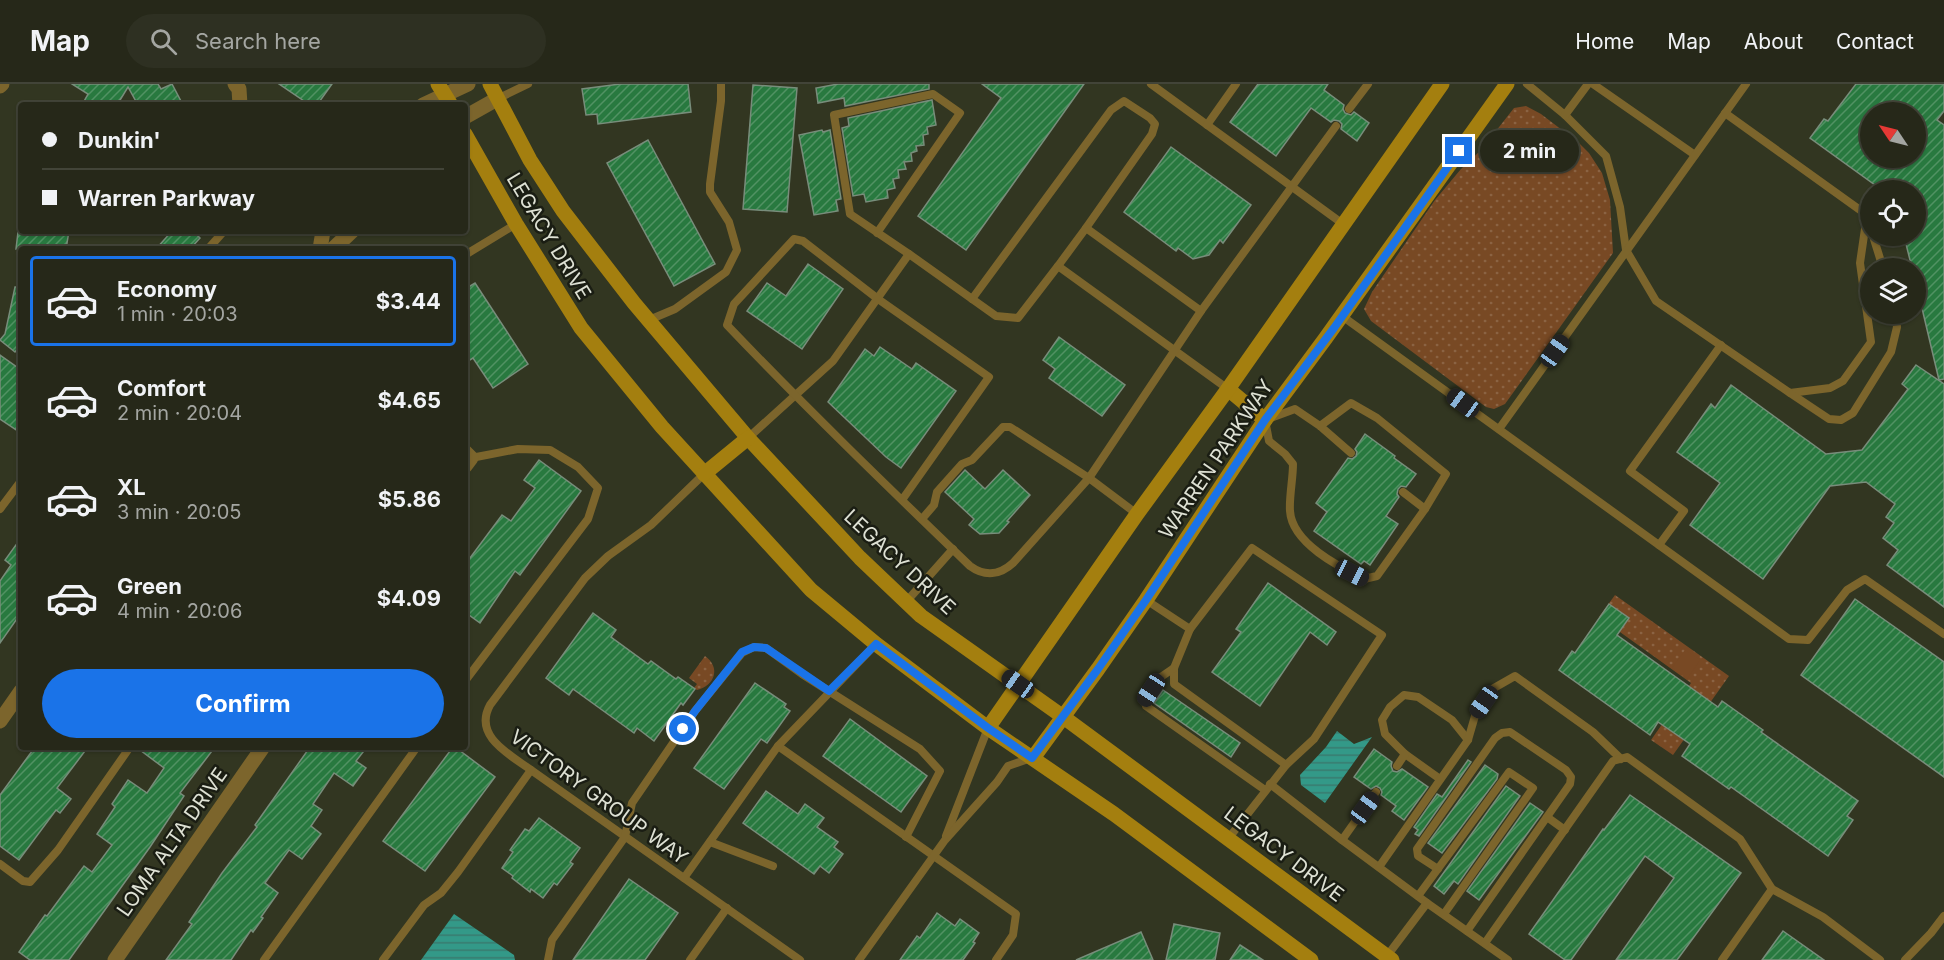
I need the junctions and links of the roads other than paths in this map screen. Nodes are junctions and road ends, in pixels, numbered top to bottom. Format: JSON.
{"nodes":[{"id":1,"x":235,"y":84,"type":"edge"},
{"id":2,"x":468,"y":84,"type":"edge"},
{"id":3,"x":490,"y":84,"type":"edge"},
{"id":4,"x":528,"y":84,"type":"edge"},
{"id":5,"x":721,"y":84,"type":"edge"},
{"id":6,"x":1151,"y":84,"type":"edge"},
{"id":7,"x":1236,"y":84,"type":"edge"},
{"id":8,"x":1368,"y":84,"type":"edge"},
{"id":9,"x":1442,"y":84,"type":"edge"},
{"id":10,"x":1507,"y":84,"type":"edge"},
{"id":11,"x":1527,"y":84,"type":"edge"},
{"id":12,"x":1587,"y":84,"type":"edge"},
{"id":13,"x":1593,"y":84,"type":"edge"},
{"id":14,"x":1746,"y":84,"type":"edge"},
{"id":15,"x":445,"y":95,"type":"edge"},
{"id":16,"x":497,"y":99,"type":"junction"},
{"id":17,"x":240,"y":102,"type":"edge"},
{"id":18,"x":430,"y":102,"type":"edge"},
{"id":19,"x":1349,"y":109,"type":"dead end"},
{"id":20,"x":1725,"y":113,"type":"junction"},
{"id":21,"x":468,"y":115,"type":"edge"},
{"id":22,"x":1565,"y":115,"type":"junction"},
{"id":23,"x":1207,"y":125,"type":"junction"},
{"id":24,"x":1336,"y":126,"type":"dead end"},
{"id":25,"x":468,"y":139,"type":"edge"},
{"id":26,"x":1695,"y":155,"type":"junction"},
{"id":27,"x":1291,"y":187,"type":"junction"},
{"id":28,"x":1860,"y":210,"type":"edge"},
{"id":29,"x":516,"y":224,"type":"junction"},
{"id":30,"x":1343,"y":224,"type":"junction"},
{"id":31,"x":1086,"y":228,"type":"junction"},
{"id":32,"x":877,"y":233,"type":"junction"},
{"id":33,"x":221,"y":234,"type":"edge"},
{"id":34,"x":349,"y":234,"type":"edge"},
{"id":35,"x":211,"y":246,"type":"edge"},
{"id":36,"x":336,"y":246,"type":"edge"},
{"id":37,"x":1862,"y":246,"type":"edge"},
{"id":38,"x":1626,"y":250,"type":"junction"},
{"id":39,"x":468,"y":253,"type":"edge"},
{"id":40,"x":909,"y":254,"type":"junction"},
{"id":41,"x":1058,"y":267,"type":"junction"},
{"id":42,"x":878,"y":299,"type":"junction"},
{"id":43,"x":972,"y":299,"type":"junction"},
{"id":44,"x":1201,"y":311,"type":"junction"},
{"id":45,"x":1342,"y":316,"type":"junction"},
{"id":46,"x":649,"y":320,"type":"junction"},
{"id":47,"x":1896,"y":324,"type":"edge"},
{"id":48,"x":1721,"y":345,"type":"junction"},
{"id":49,"x":1174,"y":350,"type":"junction"},
{"id":50,"x":1228,"y":389,"type":"junction"},
{"id":51,"x":1790,"y":393,"type":"junction"},
{"id":52,"x":794,"y":396,"type":"junction"},
{"id":53,"x":1265,"y":420,"type":"junction"},
{"id":54,"x":1320,"y":426,"type":"junction"},
{"id":55,"x":1499,"y":429,"type":"junction"},
{"id":56,"x":748,"y":438,"type":"junction"},
{"id":57,"x":1352,"y":453,"type":"dead end"},
{"id":58,"x":468,"y":459,"type":"edge"},
{"id":59,"x":704,"y":474,"type":"junction"},
{"id":60,"x":1089,"y":478,"type":"junction"},
{"id":61,"x":18,"y":485,"type":"edge"},
{"id":62,"x":1403,"y":492,"type":"dead end"},
{"id":63,"x":902,"y":500,"type":"junction"},
{"id":64,"x":1425,"y":508,"type":"junction"},
{"id":65,"x":0,"y":509,"type":"edge"},
{"id":66,"x":1137,"y":514,"type":"junction"},
{"id":67,"x":922,"y":519,"type":"junction"},
{"id":68,"x":1659,"y":545,"type":"junction"},
{"id":69,"x":953,"y":549,"type":"junction"},
{"id":70,"x":1146,"y":600,"type":"junction"},
{"id":71,"x":906,"y":602,"type":"junction"},
{"id":72,"x":1190,"y":629,"type":"junction"},
{"id":73,"x":1944,"y":634,"type":"edge"},
{"id":74,"x":876,"y":644,"type":"junction"},
{"id":75,"x":1174,"y":668,"type":"junction"},
{"id":76,"x":468,"y":677,"type":"edge"},
{"id":77,"x":1018,"y":684,"type":"junction"},
{"id":78,"x":829,"y":691,"type":"junction"},
{"id":79,"x":18,"y":694,"type":"edge"},
{"id":80,"x":1062,"y":716,"type":"junction"},
{"id":81,"x":0,"y":721,"type":"edge"},
{"id":82,"x":988,"y":728,"type":"junction"},
{"id":83,"x":1468,"y":740,"type":"junction"},
{"id":84,"x":778,"y":746,"type":"junction"},
{"id":85,"x":128,"y":750,"type":"edge"},
{"id":86,"x":261,"y":750,"type":"edge"},
{"id":87,"x":415,"y":750,"type":"edge"},
{"id":88,"x":1405,"y":754,"type":"junction"},
{"id":89,"x":1032,"y":758,"type":"junction"},
{"id":90,"x":1621,"y":759,"type":"junction"},
{"id":91,"x":1286,"y":765,"type":"junction"},
{"id":92,"x":1397,"y":766,"type":"dead end"},
{"id":93,"x":531,"y":770,"type":"junction"},
{"id":94,"x":1440,"y":779,"type":"junction"},
{"id":95,"x":1267,"y":787,"type":"junction"},
{"id":96,"x":1376,"y":792,"type":"dead end"},
{"id":97,"x":1547,"y":817,"type":"junction"},
{"id":98,"x":1565,"y":830,"type":"junction"},
{"id":99,"x":625,"y":837,"type":"junction"},
{"id":100,"x":906,"y":837,"type":"junction"},
{"id":101,"x":1228,"y":839,"type":"junction"},
{"id":102,"x":945,"y":840,"type":"junction"},
{"id":103,"x":1342,"y":840,"type":"junction"},
{"id":104,"x":710,"y":842,"type":"junction"},
{"id":105,"x":933,"y":857,"type":"junction"},
{"id":106,"x":0,"y":864,"type":"edge"},
{"id":107,"x":773,"y":866,"type":"dead end"},
{"id":108,"x":1379,"y":867,"type":"junction"},
{"id":109,"x":1437,"y":869,"type":"junction"},
{"id":110,"x":684,"y":878,"type":"junction"},
{"id":111,"x":1772,"y":889,"type":"junction"},
{"id":112,"x":1418,"y":896,"type":"junction"},
{"id":113,"x":1427,"y":903,"type":"junction"},
{"id":114,"x":727,"y":908,"type":"junction"},
{"id":115,"x":1443,"y":914,"type":"junction"},
{"id":116,"x":1944,"y":916,"type":"edge"},
{"id":117,"x":1467,"y":931,"type":"junction"},
{"id":118,"x":1485,"y":943,"type":"junction"},
{"id":119,"x":1388,"y":959,"type":"edge"},
{"id":120,"x":115,"y":960,"type":"edge"},
{"id":121,"x":264,"y":960,"type":"edge"},
{"id":122,"x":383,"y":960,"type":"edge"},
{"id":123,"x":548,"y":960,"type":"edge"},
{"id":124,"x":690,"y":960,"type":"edge"},
{"id":125,"x":800,"y":960,"type":"edge"},
{"id":126,"x":859,"y":960,"type":"edge"},
{"id":127,"x":996,"y":960,"type":"edge"},
{"id":128,"x":1311,"y":960,"type":"edge"},
{"id":129,"x":1508,"y":960,"type":"edge"},
{"id":130,"x":1722,"y":960,"type":"edge"},
{"id":131,"x":1880,"y":960,"type":"edge"},
{"id":132,"x":1905,"y":960,"type":"edge"}],
"edges":[{"from":1,"to":17,"type":"street"},
{"from":2,"to":15,"type":"street"},
{"from":3,"to":16,"type":"main road","name":"LEGACY DRIVE"},
{"from":4,"to":16,"type":"lane"},
{"from":5,"to":46,"type":"lane"},
{"from":6,"to":23,"type":"lane"},
{"from":7,"to":23,"type":"lane"},
{"from":8,"to":19,"type":"lane"},
{"from":9,"to":30,"type":"main road","name":"WARREN PARKWAY"},
{"from":10,"to":45,"type":"main road","name":"WARREN PARKWAY"},
{"from":11,"to":22,"type":"lane"},
{"from":12,"to":22,"type":"lane"},
{"from":13,"to":26,"type":"lane"},
{"from":14,"to":20,"type":"lane"},
{"from":15,"to":18,"type":"street"},
{"from":16,"to":21,"type":"street"},
{"from":16,"to":46,"type":"main road","name":"LEGACY DRIVE"},
{"from":20,"to":26,"type":"lane"},
{"from":20,"to":28,"type":"lane"},
{"from":22,"to":38,"type":"lane"},
{"from":23,"to":27,"type":"lane"},
{"from":24,"to":27,"type":"lane"},
{"from":25,"to":29,"type":"main road","name":"LEGACY DRIVE"},
{"from":26,"to":38,"type":"lane"},
{"from":27,"to":30,"type":"lane"},
{"from":27,"to":44,"type":"lane"},
{"from":29,"to":39,"type":"lane"},
{"from":29,"to":59,"type":"main road","name":"LEGACY DRIVE"},
{"from":30,"to":50,"type":"main road","name":"WARREN PARKWAY"},
{"from":31,"to":41,"type":"lane"},
{"from":31,"to":43,"type":"lane"},
{"from":31,"to":44,"type":"lane"},
{"from":32,"to":32,"type":"lane"},
{"from":32,"to":40,"type":"lane"},
{"from":33,"to":35,"type":"lane"},
{"from":34,"to":36,"type":"street"},
{"from":37,"to":51,"type":"lane"},
{"from":38,"to":48,"type":"lane"},
{"from":38,"to":55,"type":"lane"},
{"from":40,"to":42,"type":"lane"},
{"from":40,"to":43,"type":"lane"},
{"from":41,"to":43,"type":"lane"},
{"from":41,"to":49,"type":"lane"},
{"from":42,"to":52,"type":"lane"},
{"from":42,"to":52,"type":"lane"},
{"from":42,"to":63,"type":"lane"},
{"from":44,"to":49,"type":"lane"},
{"from":45,"to":53,"type":"main road","name":"WARREN PARKWAY"},
{"from":45,"to":55,"type":"lane"},
{"from":46,"to":56,"type":"main road","name":"LEGACY DRIVE"},
{"from":47,"to":51,"type":"lane"},
{"from":48,"to":51,"type":"lane"},
{"from":48,"to":68,"type":"lane"},
{"from":49,"to":50,"type":"lane"},
{"from":49,"to":60,"type":"lane"},
{"from":50,"to":53,"type":"main road"},
{"from":50,"to":66,"type":"main road","name":"WARREN PARKWAY"},
{"from":52,"to":56,"type":"lane"},
{"from":52,"to":63,"type":"lane"},
{"from":53,"to":54,"type":"lane"},
{"from":53,"to":64,"type":"lane"},
{"from":53,"to":70,"type":"main road","name":"WARREN PARKWAY"},
{"from":54,"to":57,"type":"lane"},
{"from":54,"to":64,"type":"lane"},
{"from":55,"to":68,"type":"lane"},
{"from":56,"to":59,"type":"main road"},
{"from":56,"to":71,"type":"main road","name":"LEGACY DRIVE"},
{"from":58,"to":76,"type":"lane"},
{"from":59,"to":74,"type":"main road","name":"LEGACY DRIVE"},
{"from":59,"to":93,"type":"lane","name":"VICTORY GROUP WAY"},
{"from":60,"to":66,"type":"lane"},
{"from":60,"to":67,"type":"lane"},
{"from":60,"to":69,"type":"lane"},
{"from":61,"to":65,"type":"lane"},
{"from":62,"to":64,"type":"lane"},
{"from":63,"to":67,"type":"lane"},
{"from":66,"to":77,"type":"main road","name":"WARREN PARKWAY"},
{"from":67,"to":69,"type":"lane"},
{"from":68,"to":73,"type":"lane"},
{"from":69,"to":71,"type":"lane"},
{"from":70,"to":72,"type":"lane"},
{"from":70,"to":80,"type":"main road","name":"WARREN PARKWAY"},
{"from":71,"to":77,"type":"main road","name":"LEGACY DRIVE"},
{"from":72,"to":75,"type":"lane"},
{"from":72,"to":91,"type":"lane"},
{"from":74,"to":78,"type":"lane"},
{"from":74,"to":82,"type":"main road","name":"LEGACY DRIVE"},
{"from":75,"to":91,"type":"lane"},
{"from":75,"to":95,"type":"lane"},
{"from":77,"to":80,"type":"main road","name":"LEGACY DRIVE"},
{"from":77,"to":82,"type":"main road","name":"WARREN PARKWAY"},
{"from":78,"to":84,"type":"lane"},
{"from":78,"to":99,"type":"lane"},
{"from":78,"to":100,"type":"lane"},
{"from":79,"to":81,"type":"street"},
{"from":80,"to":89,"type":"main road","name":"WARREN PARKWAY"},
{"from":80,"to":101,"type":"main road","name":"LEGACY DRIVE"},
{"from":82,"to":89,"type":"main road","name":"LEGACY DRIVE"},
{"from":82,"to":102,"type":"lane","name":"WARREN PARKWAY"},
{"from":83,"to":88,"type":"lane"},
{"from":83,"to":90,"type":"lane"},
{"from":83,"to":94,"type":"lane"},
{"from":84,"to":100,"type":"lane"},
{"from":84,"to":104,"type":"lane"},
{"from":85,"to":106,"type":"lane"},
{"from":86,"to":120,"type":"street","name":"LOMA ALTA DRIVE"},
{"from":87,"to":121,"type":"lane"},
{"from":88,"to":92,"type":"lane"},
{"from":88,"to":94,"type":"lane"},
{"from":89,"to":102,"type":"lane","name":"WARREN PARKWAY"},
{"from":89,"to":128,"type":"main road","name":"LEGACY DRIVE"},
{"from":90,"to":98,"type":"lane"},
{"from":90,"to":111,"type":"lane"},
{"from":91,"to":95,"type":"lane"},
{"from":93,"to":99,"type":"lane","name":"VICTORY GROUP WAY"},
{"from":93,"to":122,"type":"lane"},
{"from":94,"to":108,"type":"lane"},
{"from":95,"to":101,"type":"lane"},
{"from":95,"to":103,"type":"lane"},
{"from":96,"to":103,"type":"lane"},
{"from":97,"to":98,"type":"lane"},
{"from":97,"to":109,"type":"lane"},
{"from":97,"to":117,"type":"lane"},
{"from":98,"to":118,"type":"lane"},
{"from":99,"to":110,"type":"lane","name":"VICTORY GROUP WAY"},
{"from":99,"to":123,"type":"lane"},
{"from":100,"to":105,"type":"lane"},
{"from":101,"to":119,"type":"main road","name":"LEGACY DRIVE"},
{"from":102,"to":105,"type":"lane","name":"WARREN PARKWAY"},
{"from":103,"to":108,"type":"lane"},
{"from":104,"to":107,"type":"lane"},
{"from":104,"to":110,"type":"lane"},
{"from":105,"to":126,"type":"lane","name":"WARREN PARKWAY"},
{"from":105,"to":127,"type":"lane"},
{"from":108,"to":112,"type":"lane"},
{"from":109,"to":112,"type":"lane"},
{"from":109,"to":115,"type":"lane"},
{"from":110,"to":114,"type":"lane","name":"VICTORY GROUP WAY"},
{"from":111,"to":130,"type":"lane"},
{"from":111,"to":131,"type":"lane"},
{"from":112,"to":113,"type":"lane"},
{"from":113,"to":115,"type":"lane"},
{"from":113,"to":119,"type":"lane"},
{"from":114,"to":124,"type":"lane"},
{"from":114,"to":125,"type":"lane","name":"VICTORY GROUP WAY"},
{"from":115,"to":117,"type":"lane"},
{"from":116,"to":132,"type":"lane"},
{"from":117,"to":118,"type":"lane"},
{"from":118,"to":129,"type":"lane"}]}
